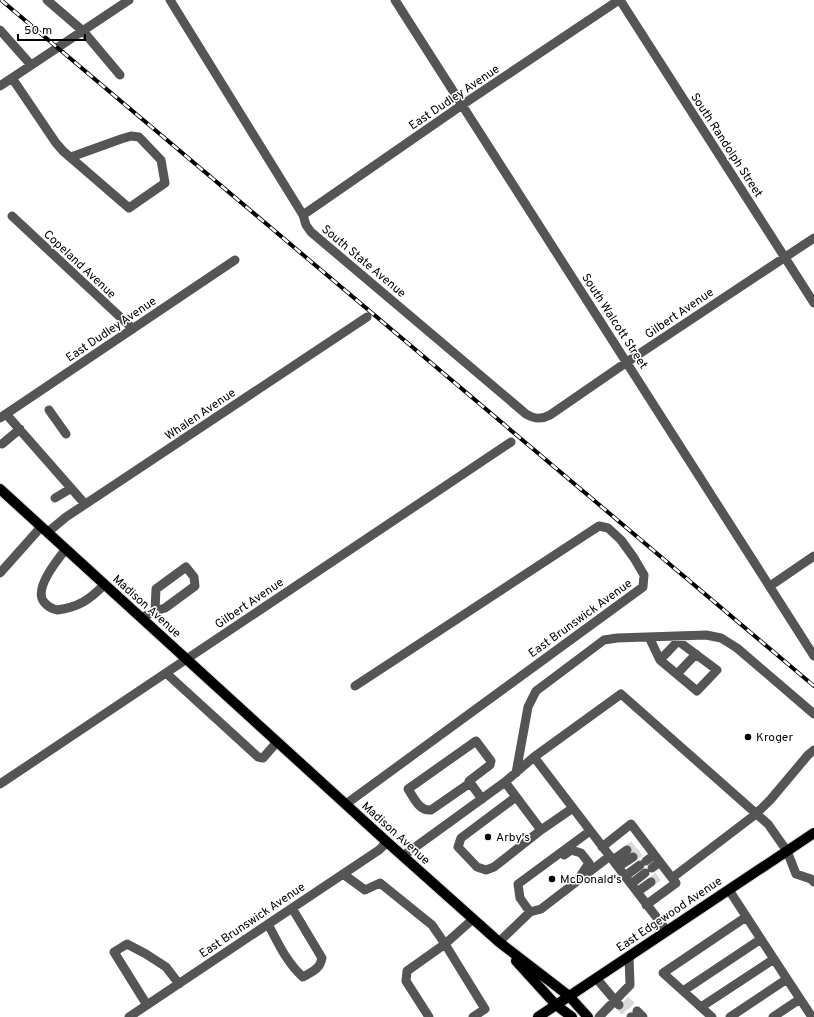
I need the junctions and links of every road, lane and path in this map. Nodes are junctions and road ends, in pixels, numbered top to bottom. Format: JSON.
{"nodes":[{"id":1,"x":47,"y":0,"type":"edge"},
{"id":2,"x":130,"y":0,"type":"edge"},
{"id":3,"x":170,"y":0,"type":"edge"},
{"id":4,"x":395,"y":0,"type":"edge"},
{"id":5,"x":620,"y":0,"type":"edge"},
{"id":6,"x":0,"y":30,"type":"edge"},
{"id":7,"x":83,"y":31,"type":"junction"},
{"id":8,"x":31,"y":65,"type":"junction"},
{"id":9,"x":120,"y":75,"type":"dead end"},
{"id":10,"x":12,"y":78,"type":"junction"},
{"id":11,"x":0,"y":86,"type":"edge"},
{"id":12,"x":462,"y":105,"type":"junction"},
{"id":13,"x":71,"y":157,"type":"junction"},
{"id":14,"x":303,"y":215,"type":"junction"},
{"id":15,"x":12,"y":216,"type":"dead end"},
{"id":16,"x":814,"y":238,"type":"edge"},
{"id":17,"x":784,"y":257,"type":"junction"},
{"id":18,"x":235,"y":260,"type":"dead end"},
{"id":19,"x":814,"y":303,"type":"edge"},
{"id":20,"x":367,"y":317,"type":"dead end"},
{"id":21,"x":133,"y":329,"type":"junction"},
{"id":22,"x":627,"y":362,"type":"junction"},
{"id":23,"x":49,"y":410,"type":"dead end"},
{"id":24,"x":3,"y":416,"type":"edge"},
{"id":25,"x":536,"y":419,"type":"joint"},
{"id":26,"x":20,"y":429,"type":"junction"},
{"id":27,"x":66,"y":434,"type":"dead end"},
{"id":28,"x":511,"y":442,"type":"dead end"},
{"id":29,"x":2,"y":444,"type":"dead end"},
{"id":30,"x":0,"y":489,"type":"edge"},
{"id":31,"x":70,"y":489,"type":"junction"},
{"id":32,"x":55,"y":498,"type":"dead end"},
{"id":33,"x":85,"y":504,"type":"junction"},
{"id":34,"x":44,"y":530,"type":"junction"},
{"id":35,"x":66,"y":549,"type":"junction"},
{"id":36,"x":814,"y":556,"type":"edge"},
{"id":37,"x":0,"y":573,"type":"edge"},
{"id":38,"x":104,"y":585,"type":"junction"},
{"id":39,"x":770,"y":586,"type":"junction"},
{"id":40,"x":155,"y":611,"type":"junction"},
{"id":41,"x":141,"y":618,"type":"junction"},
{"id":42,"x":649,"y":637,"type":"junction"},
{"id":43,"x":676,"y":638,"type":"junction"},
{"id":44,"x":696,"y":654,"type":"junction"},
{"id":45,"x":814,"y":656,"type":"edge"},
{"id":46,"x":186,"y":660,"type":"junction"},
{"id":47,"x":660,"y":660,"type":"junction"},
{"id":48,"x":166,"y":673,"type":"junction"},
{"id":49,"x":677,"y":674,"type":"junction"},
{"id":50,"x":355,"y":686,"type":"dead end"},
{"id":51,"x":814,"y":714,"type":"edge"},
{"id":52,"x":277,"y":742,"type":"junction"},
{"id":53,"x":814,"y":750,"type":"edge"},
{"id":54,"x":534,"y":757,"type":"junction"},
{"id":55,"x":516,"y":773,"type":"junction"},
{"id":56,"x":505,"y":782,"type":"junction"},
{"id":57,"x":470,"y":783,"type":"junction"},
{"id":58,"x":0,"y":784,"type":"edge"},
{"id":59,"x":516,"y":797,"type":"junction"},
{"id":60,"x":482,"y":799,"type":"junction"},
{"id":61,"x":346,"y":804,"type":"junction"},
{"id":62,"x":573,"y":808,"type":"junction"},
{"id":63,"x":756,"y":814,"type":"junction"},
{"id":64,"x":541,"y":830,"type":"junction"},
{"id":65,"x":590,"y":831,"type":"junction"},
{"id":66,"x":813,"y":835,"type":"edge"},
{"id":67,"x":387,"y":842,"type":"junction"},
{"id":68,"x":602,"y":847,"type":"junction"},
{"id":69,"x":636,"y":850,"type":"junction"},
{"id":70,"x":787,"y":851,"type":"junction"},
{"id":71,"x":403,"y":856,"type":"junction"},
{"id":72,"x":657,"y":858,"type":"junction"},
{"id":73,"x":613,"y":861,"type":"junction"},
{"id":74,"x":646,"y":867,"type":"junction"},
{"id":75,"x":666,"y":870,"type":"junction"},
{"id":76,"x":343,"y":874,"type":"junction"},
{"id":77,"x":625,"y":876,"type":"junction"},
{"id":78,"x":659,"y":876,"type":"tunnel mouth"},
{"id":79,"x":672,"y":878,"type":"junction"},
{"id":80,"x":577,"y":881,"type":"junction"},
{"id":81,"x":651,"y":882,"type":"tunnel mouth"},
{"id":82,"x":814,"y":882,"type":"edge"},
{"id":83,"x":518,"y":884,"type":"junction"},
{"id":84,"x":631,"y":884,"type":"junction"},
{"id":85,"x":729,"y":890,"type":"junction"},
{"id":86,"x":637,"y":892,"type":"junction"},
{"id":87,"x":646,"y":905,"type":"junction"},
{"id":88,"x":292,"y":908,"type":"junction"},
{"id":89,"x":530,"y":912,"type":"junction"},
{"id":90,"x":746,"y":917,"type":"junction"},
{"id":91,"x":473,"y":919,"type":"junction"},
{"id":92,"x":268,"y":924,"type":"junction"},
{"id":93,"x":667,"y":931,"type":"junction"},
{"id":94,"x":761,"y":939,"type":"junction"},
{"id":95,"x":499,"y":942,"type":"junction"},
{"id":96,"x":445,"y":944,"type":"junction"},
{"id":97,"x":629,"y":956,"type":"junction"},
{"id":98,"x":774,"y":959,"type":"junction"},
{"id":99,"x":596,"y":978,"type":"junction"},
{"id":100,"x":787,"y":979,"type":"junction"},
{"id":101,"x":179,"y":984,"type":"junction"},
{"id":102,"x":683,"y":991,"type":"junction"},
{"id":103,"x":569,"y":996,"type":"junction"},
{"id":104,"x":800,"y":999,"type":"junction"},
{"id":105,"x":620,"y":1000,"type":"junction"},
{"id":106,"x":147,"y":1005,"type":"junction"},
{"id":107,"x":556,"y":1005,"type":"junction"},
{"id":108,"x":701,"y":1007,"type":"junction"},
{"id":109,"x":606,"y":1010,"type":"junction"},
{"id":110,"x":129,"y":1017,"type":"edge"},
{"id":111,"x":429,"y":1017,"type":"edge"},
{"id":112,"x":473,"y":1017,"type":"edge"},
{"id":113,"x":538,"y":1017,"type":"edge"},
{"id":114,"x":572,"y":1017,"type":"edge"},
{"id":115,"x":588,"y":1017,"type":"edge"},
{"id":116,"x":599,"y":1017,"type":"edge"},
{"id":117,"x":613,"y":1017,"type":"edge"},
{"id":118,"x":712,"y":1017,"type":"edge"},
{"id":119,"x":730,"y":1017,"type":"edge"},
{"id":120,"x":773,"y":1017,"type":"edge"},
{"id":121,"x":812,"y":1017,"type":"edge"}],
"edges":[{"from":1,"to":7,"type":"street"},
{"from":2,"to":7,"type":"street"},
{"from":3,"to":14,"type":"street","name":"South State Avenue"},
{"from":4,"to":12,"type":"street","name":"South Walcott Street"},
{"from":5,"to":12,"type":"street","name":"East Dudley Avenue"},
{"from":5,"to":17,"type":"street","name":"South Randolph Street"},
{"from":6,"to":8,"type":"street"},
{"from":7,"to":8,"type":"street"},
{"from":7,"to":9,"type":"street"},
{"from":8,"to":10,"type":"street"},
{"from":10,"to":11,"type":"street"},
{"from":10,"to":13,"type":"street"},
{"from":12,"to":14,"type":"street","name":"East Dudley Avenue"},
{"from":12,"to":22,"type":"street","name":"South Walcott Street"},
{"from":13,"to":13,"type":"street"},
{"from":14,"to":25,"type":"street","name":"South State Avenue"},
{"from":15,"to":21,"type":"street","name":"Copeland Avenue"},
{"from":16,"to":17,"type":"street","name":"Gilbert Avenue"},
{"from":17,"to":19,"type":"street","name":"South Randolph Street"},
{"from":17,"to":22,"type":"street","name":"Gilbert Avenue"},
{"from":18,"to":21,"type":"street","name":"East Dudley Avenue"},
{"from":20,"to":33,"type":"street","name":"Whalen Avenue"},
{"from":21,"to":24,"type":"street","name":"East Dudley Avenue"},
{"from":22,"to":25,"type":"street","name":"Gilbert Avenue"},
{"from":22,"to":39,"type":"street","name":"South Walcott Street"},
{"from":23,"to":27,"type":"street"},
{"from":24,"to":26,"type":"street"},
{"from":26,"to":29,"type":"street"},
{"from":26,"to":31,"type":"street"},
{"from":28,"to":46,"type":"street","name":"Gilbert Avenue"},
{"from":30,"to":34,"type":"main road","name":"Madison Avenue"},
{"from":31,"to":32,"type":"street"},
{"from":31,"to":33,"type":"street"},
{"from":33,"to":34,"type":"street","name":"Whalen Avenue"},
{"from":34,"to":35,"type":"main road","name":"Madison Avenue"},
{"from":34,"to":37,"type":"street","name":"Whalen Avenue"},
{"from":35,"to":38,"type":"main road","name":"Madison Avenue"},
{"from":35,"to":38,"type":"street"},
{"from":36,"to":39,"type":"street"},
{"from":38,"to":41,"type":"main road","name":"Madison Avenue"},
{"from":39,"to":45,"type":"street","name":"South Walcott Street"},
{"from":40,"to":40,"type":"street"},
{"from":40,"to":41,"type":"street"},
{"from":41,"to":46,"type":"main road","name":"Madison Avenue"},
{"from":42,"to":43,"type":"street"},
{"from":42,"to":47,"type":"street"},
{"from":42,"to":55,"type":"street"},
{"from":43,"to":44,"type":"street"},
{"from":43,"to":47,"type":"street"},
{"from":43,"to":51,"type":"street"},
{"from":44,"to":49,"type":"street"},
{"from":44,"to":49,"type":"street"},
{"from":46,"to":48,"type":"street","name":"Gilbert Avenue"},
{"from":46,"to":52,"type":"main road","name":"Madison Avenue"},
{"from":47,"to":49,"type":"street"},
{"from":48,"to":52,"type":"street"},
{"from":48,"to":58,"type":"street","name":"Gilbert Avenue"},
{"from":50,"to":61,"type":"street","name":"East Brunswick Avenue"},
{"from":52,"to":61,"type":"main road","name":"Madison Avenue"},
{"from":53,"to":63,"type":"street"},
{"from":54,"to":55,"type":"street"},
{"from":54,"to":62,"type":"street"},
{"from":54,"to":63,"type":"street"},
{"from":55,"to":56,"type":"street"},
{"from":56,"to":59,"type":"street"},
{"from":56,"to":60,"type":"street"},
{"from":57,"to":57,"type":"street"},
{"from":57,"to":60,"type":"street"},
{"from":59,"to":64,"type":"street"},
{"from":59,"to":64,"type":"street"},
{"from":60,"to":71,"type":"street"},
{"from":61,"to":67,"type":"main road","name":"Madison Avenue"},
{"from":62,"to":64,"type":"street"},
{"from":62,"to":65,"type":"street"},
{"from":63,"to":70,"type":"street"},
{"from":63,"to":79,"type":"street"},
{"from":65,"to":68,"type":"street"},
{"from":65,"to":83,"type":"street"},
{"from":66,"to":70,"type":"main road","name":"East Edgewood Avenue"},
{"from":67,"to":71,"type":"main road","name":"Madison Avenue"},
{"from":67,"to":76,"type":"street","name":"East Brunswick Avenue"},
{"from":68,"to":69,"type":"street"},
{"from":68,"to":73,"type":"street"},
{"from":69,"to":72,"type":"street"},
{"from":69,"to":73,"type":"street"},
{"from":70,"to":82,"type":"street"},
{"from":70,"to":85,"type":"main road","name":"East Edgewood Avenue"},
{"from":71,"to":91,"type":"main road","name":"Madison Avenue"},
{"from":72,"to":74,"type":"street"},
{"from":72,"to":75,"type":"street"},
{"from":73,"to":77,"type":"street"},
{"from":73,"to":80,"type":"street"},
{"from":74,"to":77,"type":"street"},
{"from":74,"to":84,"type":"street"},
{"from":75,"to":78,"type":"street"},
{"from":75,"to":79,"type":"street"},
{"from":76,"to":88,"type":"street","name":"East Brunswick Avenue"},
{"from":76,"to":96,"type":"street"},
{"from":77,"to":84,"type":"street"},
{"from":79,"to":87,"type":"street"},
{"from":80,"to":83,"type":"street"},
{"from":80,"to":89,"type":"street"},
{"from":81,"to":86,"type":"street"},
{"from":83,"to":89,"type":"street"},
{"from":84,"to":86,"type":"street"},
{"from":85,"to":90,"type":"street"},
{"from":85,"to":93,"type":"main road","name":"East Edgewood Avenue"},
{"from":86,"to":87,"type":"street"},
{"from":87,"to":93,"type":"street"},
{"from":88,"to":92,"type":"street","name":"East Brunswick Avenue"},
{"from":88,"to":92,"type":"street"},
{"from":89,"to":95,"type":"street"},
{"from":90,"to":94,"type":"street"},
{"from":90,"to":102,"type":"street"},
{"from":91,"to":95,"type":"main road","name":"Madison Avenue"},
{"from":91,"to":96,"type":"street"},
{"from":92,"to":101,"type":"street","name":"East Brunswick Avenue"},
{"from":93,"to":97,"type":"main road","name":"East Edgewood Avenue"},
{"from":94,"to":98,"type":"street"},
{"from":94,"to":102,"type":"street"},
{"from":95,"to":103,"type":"main road","name":"Madison Avenue"},
{"from":95,"to":107,"type":"main road","name":"Madison Avenue"},
{"from":96,"to":111,"type":"street"},
{"from":96,"to":112,"type":"street"},
{"from":97,"to":99,"type":"main road","name":"East Edgewood Avenue"},
{"from":97,"to":105,"type":"street"},
{"from":98,"to":100,"type":"street"},
{"from":98,"to":108,"type":"street"},
{"from":99,"to":103,"type":"main road","name":"East Edgewood Avenue"},
{"from":99,"to":105,"type":"street"},
{"from":100,"to":104,"type":"street"},
{"from":100,"to":119,"type":"street"},
{"from":101,"to":106,"type":"street","name":"East Brunswick Avenue"},
{"from":101,"to":106,"type":"street"},
{"from":102,"to":108,"type":"street"},
{"from":103,"to":107,"type":"main road","name":"East Edgewood Avenue"},
{"from":103,"to":115,"type":"main road","name":"Madison Avenue"},
{"from":104,"to":120,"type":"street"},
{"from":104,"to":121,"type":"street"},
{"from":105,"to":109,"type":"street"},
{"from":106,"to":110,"type":"street","name":"East Brunswick Avenue"},
{"from":107,"to":113,"type":"main road","name":"East Edgewood Avenue"},
{"from":107,"to":114,"type":"main road","name":"Madison Avenue"},
{"from":108,"to":118,"type":"street"},
{"from":109,"to":116,"type":"street"},
{"from":109,"to":117,"type":"street"}]}
